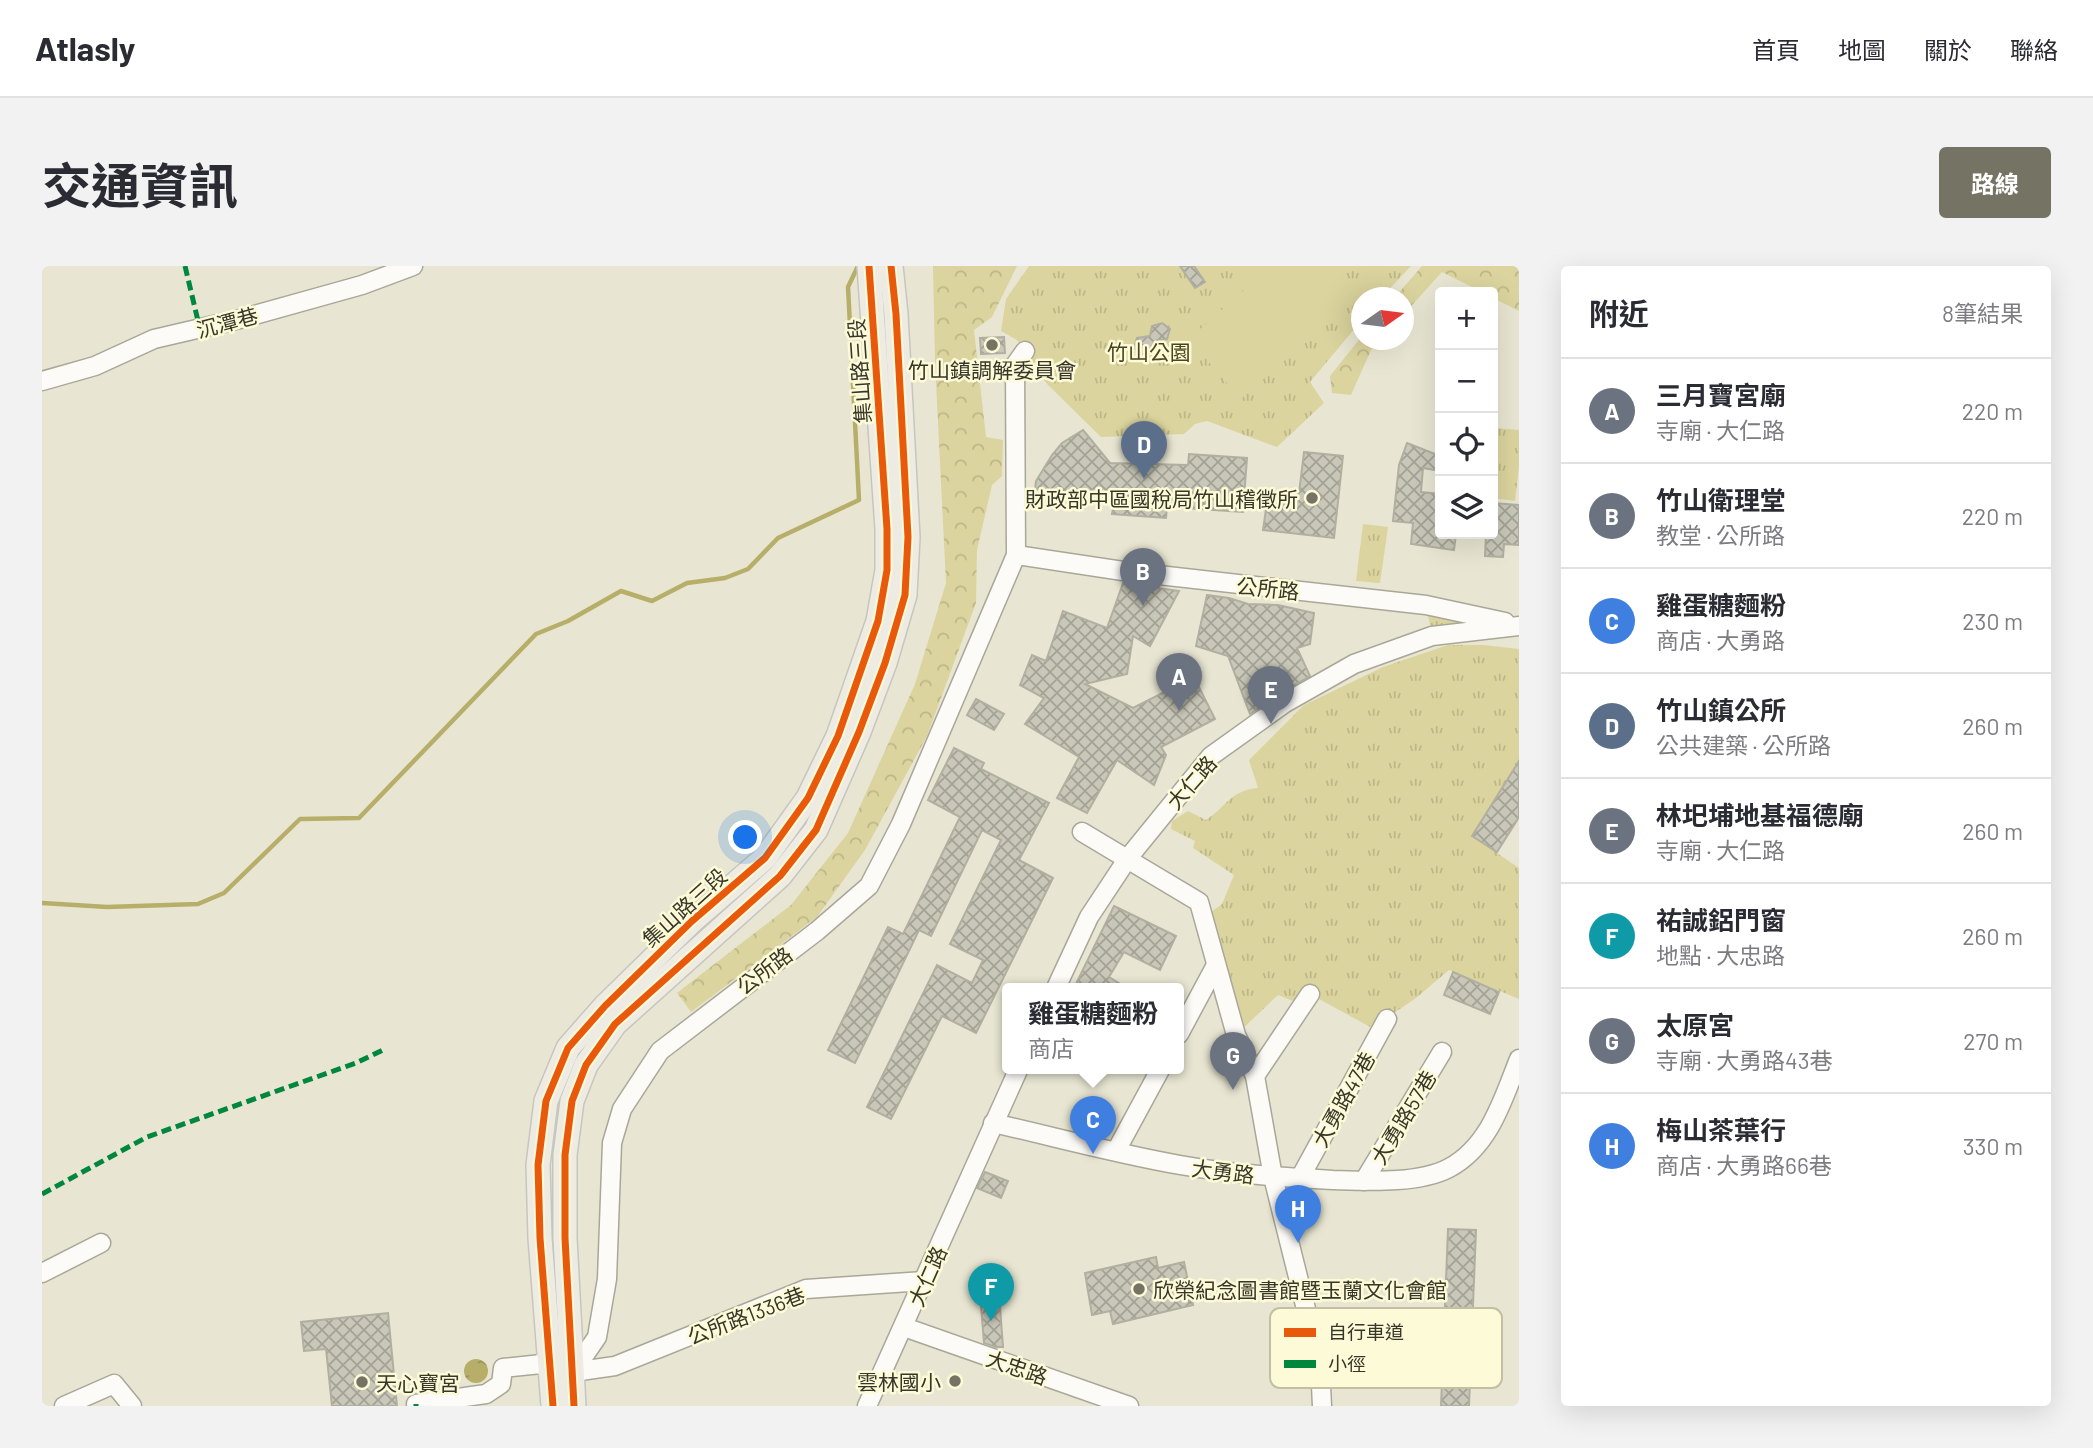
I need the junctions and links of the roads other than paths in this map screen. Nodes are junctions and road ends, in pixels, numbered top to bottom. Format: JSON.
{"nodes":[{"id":1,"x":413,"y":266,"type":"edge"},
{"id":2,"x":869,"y":266,"type":"edge"},
{"id":3,"x":891,"y":266,"type":"edge"},
{"id":4,"x":1026,"y":351,"type":"dead end"},
{"id":5,"x":42,"y":381,"type":"edge"},
{"id":6,"x":1016,"y":555,"type":"junction"},
{"id":7,"x":1426,"y":605,"type":"junction"},
{"id":8,"x":1519,"y":625,"type":"edge"},
{"id":9,"x":1432,"y":636,"type":"junction"},
{"id":10,"x":1082,"y":832,"type":"dead end"},
{"id":11,"x":1128,"y":858,"type":"junction"},
{"id":12,"x":1216,"y":965,"type":"junction"},
{"id":13,"x":1058,"y":983,"type":"edge"},
{"id":14,"x":1310,"y":994,"type":"dead end"},
{"id":15,"x":1387,"y":1019,"type":"dead end"},
{"id":16,"x":1184,"y":1025,"type":"edge"},
{"id":17,"x":1442,"y":1052,"type":"dead end"},
{"id":18,"x":1519,"y":1059,"type":"edge"},
{"id":19,"x":1016,"y":1074,"type":"edge"},
{"id":20,"x":1158,"y":1074,"type":"edge"},
{"id":21,"x":1255,"y":1076,"type":"junction"},
{"id":22,"x":993,"y":1124,"type":"junction"},
{"id":23,"x":1116,"y":1151,"type":"junction"},
{"id":24,"x":1273,"y":1177,"type":"junction"},
{"id":25,"x":1300,"y":1178,"type":"junction"},
{"id":26,"x":1364,"y":1181,"type":"junction"},
{"id":27,"x":102,"y":1244,"type":"dead end"},
{"id":28,"x":42,"y":1273,"type":"edge"},
{"id":29,"x":924,"y":1281,"type":"junction"},
{"id":30,"x":1306,"y":1308,"type":"edge"},
{"id":31,"x":904,"y":1327,"type":"junction"},
{"id":32,"x":551,"y":1363,"type":"junction"},
{"id":33,"x":573,"y":1372,"type":"junction"},
{"id":34,"x":1321,"y":1388,"type":"edge"},
{"id":35,"x":416,"y":1404,"type":"dead end"},
{"id":36,"x":64,"y":1406,"type":"edge"},
{"id":37,"x":132,"y":1406,"type":"edge"},
{"id":38,"x":553,"y":1406,"type":"edge"},
{"id":39,"x":574,"y":1406,"type":"edge"},
{"id":40,"x":867,"y":1406,"type":"edge"},
{"id":41,"x":1129,"y":1406,"type":"edge"},
{"id":42,"x":1322,"y":1406,"type":"edge"}],
"edges":[{"from":1,"to":5,"type":"street","name":"沉潭巷"},
{"from":2,"to":32,"type":"main road","name":"集山路三段"},
{"from":3,"to":33,"type":"main road","name":"集山路三段"},
{"from":4,"to":6,"type":"street","name":"公所路"},
{"from":6,"to":7,"type":"street","name":"公所路"},
{"from":6,"to":33,"type":"street","name":"公所路"},
{"from":7,"to":8,"type":"street","name":"公所路"},
{"from":7,"to":9,"type":"street"},
{"from":8,"to":9,"type":"street","name":"大仁路"},
{"from":9,"to":11,"type":"street","name":"大仁路"},
{"from":10,"to":11,"type":"street"},
{"from":11,"to":12,"type":"street"},
{"from":11,"to":13,"type":"street","name":"大仁路"},
{"from":12,"to":16,"type":"street"},
{"from":12,"to":21,"type":"street"},
{"from":14,"to":21,"type":"street"},
{"from":15,"to":25,"type":"street","name":"大勇路47巷"},
{"from":17,"to":26,"type":"street","name":"大勇路57巷"},
{"from":18,"to":26,"type":"street","name":"大勇路"},
{"from":19,"to":22,"type":"street","name":"大仁路"},
{"from":20,"to":23,"type":"street"},
{"from":21,"to":24,"type":"street"},
{"from":22,"to":23,"type":"street","name":"大勇路"},
{"from":22,"to":29,"type":"street","name":"大仁路"},
{"from":23,"to":24,"type":"street","name":"大勇路"},
{"from":24,"to":25,"type":"street","name":"大勇路"},
{"from":24,"to":30,"type":"street"},
{"from":25,"to":26,"type":"street","name":"大勇路"},
{"from":27,"to":28,"type":"street"},
{"from":29,"to":31,"type":"street","name":"大仁路"},
{"from":29,"to":33,"type":"street","name":"公所路1336巷"},
{"from":31,"to":40,"type":"street","name":"大仁路"},
{"from":31,"to":41,"type":"street","name":"大忠路"},
{"from":32,"to":33,"type":"street"},
{"from":32,"to":35,"type":"street"},
{"from":32,"to":38,"type":"main road","name":"集山路三段"},
{"from":33,"to":39,"type":"main road","name":"集山路三段"},
{"from":34,"to":42,"type":"street"},
{"from":36,"to":37,"type":"street"}]}
